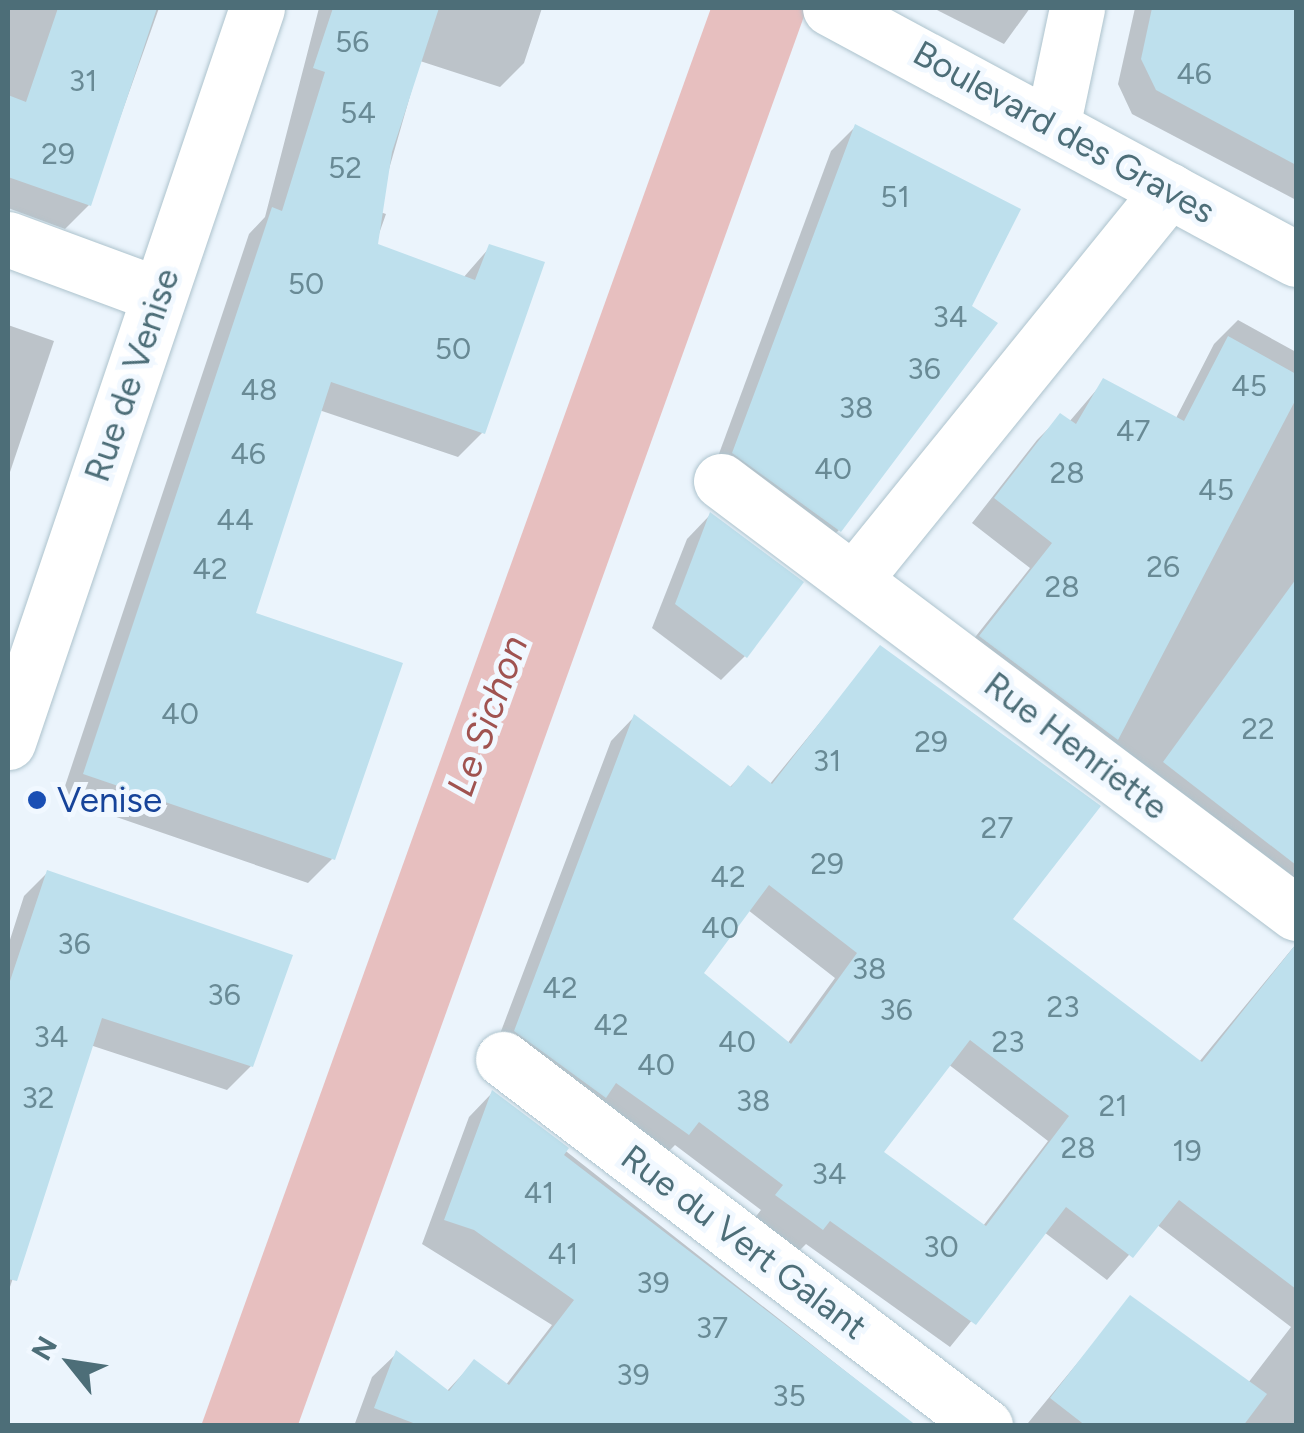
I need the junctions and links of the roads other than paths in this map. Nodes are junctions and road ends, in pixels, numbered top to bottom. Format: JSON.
{"nodes":[{"id":1,"x":257,"y":8,"type":"edge"},
{"id":2,"x":830,"y":8,"type":"edge"},
{"id":3,"x":1077,"y":8,"type":"edge"},
{"id":4,"x":1052,"y":127,"type":"junction"},
{"id":5,"x":1170,"y":190,"type":"junction"},
{"id":6,"x":8,"y":238,"type":"edge"},
{"id":7,"x":1296,"y":259,"type":"edge"},
{"id":8,"x":159,"y":295,"type":"junction"},
{"id":9,"x":721,"y":481,"type":"dead end"},
{"id":10,"x":854,"y":578,"type":"junction"},
{"id":11,"x":8,"y":742,"type":"edge"},
{"id":12,"x":1296,"y":913,"type":"edge"},
{"id":13,"x":503,"y":1059,"type":"dead end"},
{"id":14,"x":985,"y":1426,"type":"edge"}],
"edges":[{"from":1,"to":8,"type":"street","name":"Rue de Venise"},
{"from":2,"to":4,"type":"street","name":"Boulevard des Graves"},
{"from":3,"to":4,"type":"street"},
{"from":4,"to":5,"type":"street","name":"Boulevard des Graves"},
{"from":5,"to":7,"type":"street","name":"Boulevard des Graves"},
{"from":5,"to":10,"type":"street"},
{"from":6,"to":8,"type":"street"},
{"from":8,"to":11,"type":"street","name":"Rue de Venise"},
{"from":9,"to":10,"type":"street","name":"Rue Henriette"},
{"from":10,"to":12,"type":"street","name":"Rue Henriette"},
{"from":13,"to":14,"type":"street","name":"Rue du Vert Galant"}]}
